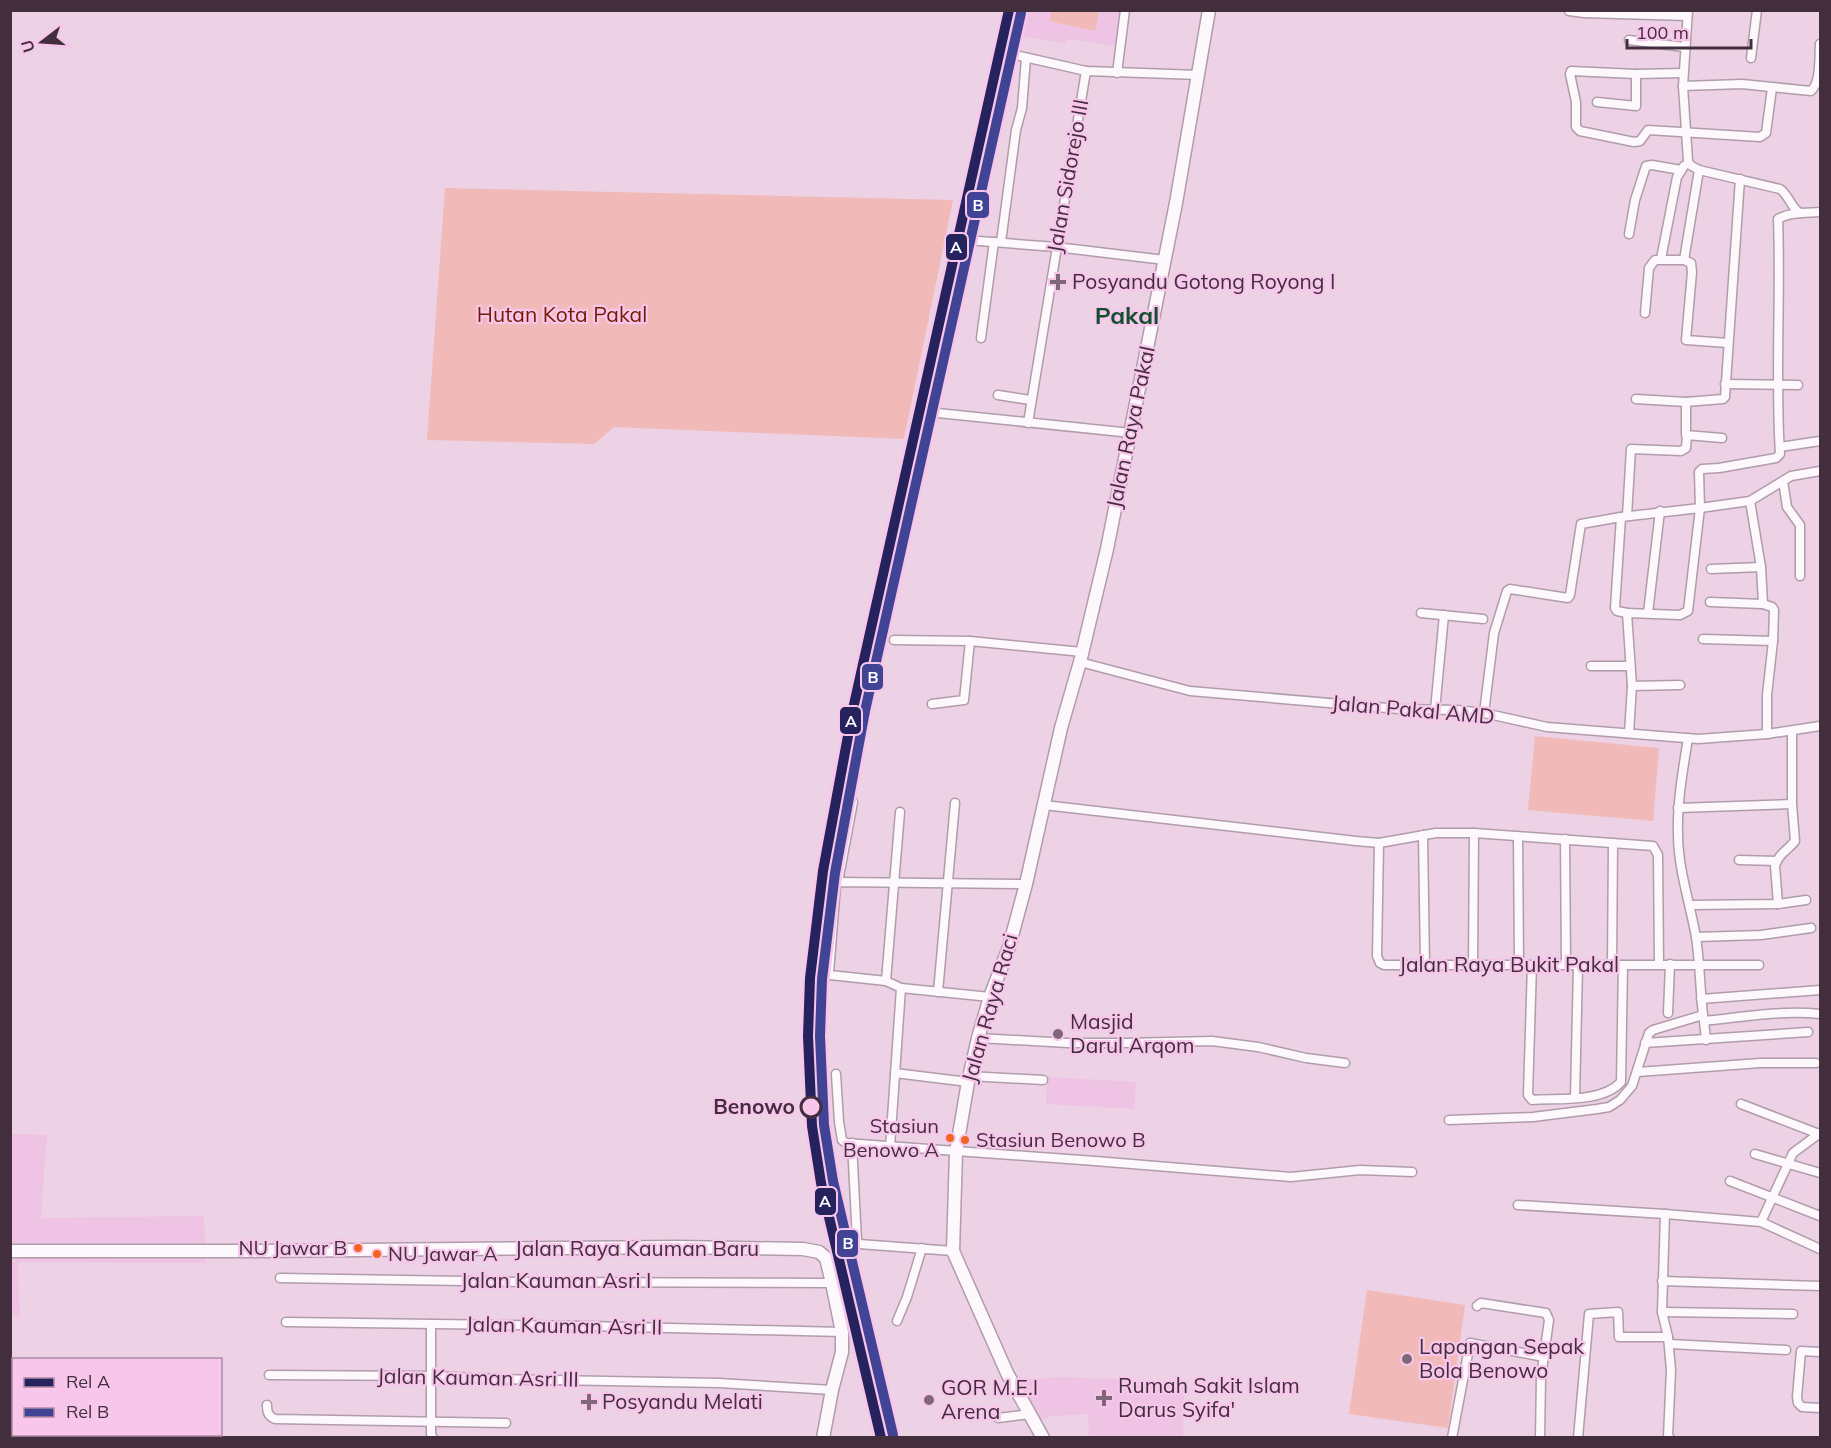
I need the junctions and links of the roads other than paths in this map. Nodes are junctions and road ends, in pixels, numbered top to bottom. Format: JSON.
{"nodes":[{"id":1,"x":1125,"y":10,"type":"edge"},
{"id":2,"x":1209,"y":10,"type":"edge"},
{"id":3,"x":1757,"y":10,"type":"edge"},
{"id":4,"x":1569,"y":11,"type":"edge"},
{"id":5,"x":1687,"y":13,"type":"edge"},
{"id":6,"x":1629,"y":40,"type":"dead end"},
{"id":7,"x":1820,"y":44,"type":"edge"},
{"id":8,"x":1684,"y":47,"type":"junction"},
{"id":9,"x":1007,"y":54,"type":"dead end"},
{"id":10,"x":1026,"y":58,"type":"junction"},
{"id":11,"x":1751,"y":58,"type":"dead end"},
{"id":12,"x":1086,"y":71,"type":"junction"},
{"id":13,"x":1683,"y":72,"type":"junction"},
{"id":14,"x":1117,"y":73,"type":"junction"},
{"id":15,"x":1636,"y":74,"type":"junction"},
{"id":16,"x":1199,"y":75,"type":"junction"},
{"id":17,"x":1683,"y":86,"type":"junction"},
{"id":18,"x":1772,"y":88,"type":"junction"},
{"id":19,"x":1597,"y":102,"type":"dead end"},
{"id":20,"x":1687,"y":131,"type":"junction"},
{"id":21,"x":1688,"y":161,"type":"junction"},
{"id":22,"x":1681,"y":170,"type":"junction"},
{"id":23,"x":1699,"y":170,"type":"junction"},
{"id":24,"x":1740,"y":179,"type":"junction"},
{"id":25,"x":1821,"y":212,"type":"edge"},
{"id":26,"x":1800,"y":213,"type":"junction"},
{"id":27,"x":1629,"y":234,"type":"dead end"},
{"id":28,"x":952,"y":239,"type":"dead end"},
{"id":29,"x":997,"y":242,"type":"junction"},
{"id":30,"x":1056,"y":247,"type":"junction"},
{"id":31,"x":1661,"y":259,"type":"junction"},
{"id":32,"x":1165,"y":260,"type":"junction"},
{"id":33,"x":1684,"y":260,"type":"junction"},
{"id":34,"x":1645,"y":313,"type":"dead end"},
{"id":35,"x":981,"y":339,"type":"dead end"},
{"id":36,"x":1728,"y":343,"type":"junction"},
{"id":37,"x":1725,"y":384,"type":"junction"},
{"id":38,"x":1778,"y":385,"type":"junction"},
{"id":39,"x":1798,"y":386,"type":"dead end"},
{"id":40,"x":998,"y":395,"type":"dead end"},
{"id":41,"x":1636,"y":399,"type":"dead end"},
{"id":42,"x":1030,"y":400,"type":"junction"},
{"id":43,"x":1686,"y":402,"type":"junction"},
{"id":44,"x":928,"y":412,"type":"dead end"},
{"id":45,"x":1028,"y":423,"type":"junction"},
{"id":46,"x":1131,"y":434,"type":"junction"},
{"id":47,"x":1687,"y":435,"type":"junction"},
{"id":48,"x":1722,"y":438,"type":"dead end"},
{"id":49,"x":1821,"y":441,"type":"edge"},
{"id":50,"x":1780,"y":447,"type":"junction"},
{"id":51,"x":1821,"y":471,"type":"edge"},
{"id":52,"x":1783,"y":481,"type":"junction"},
{"id":53,"x":1750,"y":501,"type":"junction"},
{"id":54,"x":1700,"y":504,"type":"junction"},
{"id":55,"x":1660,"y":511,"type":"junction"},
{"id":56,"x":1625,"y":514,"type":"junction"},
{"id":57,"x":1761,"y":567,"type":"junction"},
{"id":58,"x":1711,"y":569,"type":"dead end"},
{"id":59,"x":1800,"y":576,"type":"dead end"},
{"id":60,"x":1710,"y":602,"type":"dead end"},
{"id":61,"x":1763,"y":604,"type":"junction"},
{"id":62,"x":1421,"y":613,"type":"dead end"},
{"id":63,"x":1627,"y":613,"type":"junction"},
{"id":64,"x":1648,"y":613,"type":"junction"},
{"id":65,"x":1444,"y":615,"type":"junction"},
{"id":66,"x":1483,"y":619,"type":"dead end"},
{"id":67,"x":1703,"y":639,"type":"dead end"},
{"id":68,"x":894,"y":640,"type":"dead end"},
{"id":69,"x":970,"y":641,"type":"junction"},
{"id":70,"x":1773,"y":641,"type":"junction"},
{"id":71,"x":1081,"y":657,"type":"junction"},
{"id":72,"x":1591,"y":666,"type":"dead end"},
{"id":73,"x":1630,"y":666,"type":"junction"},
{"id":74,"x":1680,"y":685,"type":"dead end"},
{"id":75,"x":1632,"y":686,"type":"junction"},
{"id":76,"x":932,"y":704,"type":"dead end"},
{"id":77,"x":1435,"y":710,"type":"junction"},
{"id":78,"x":1484,"y":714,"type":"junction"},
{"id":79,"x":1821,"y":726,"type":"edge"},
{"id":80,"x":1792,"y":731,"type":"junction"},
{"id":81,"x":1629,"y":733,"type":"junction"},
{"id":82,"x":1767,"y":734,"type":"junction"},
{"id":83,"x":1688,"y":738,"type":"junction"},
{"id":84,"x":853,"y":801,"type":"dead end"},
{"id":85,"x":955,"y":803,"type":"dead end"},
{"id":86,"x":1792,"y":804,"type":"junction"},
{"id":87,"x":1044,"y":805,"type":"junction"},
{"id":88,"x":1678,"y":808,"type":"junction"},
{"id":89,"x":900,"y":812,"type":"dead end"},
{"id":90,"x":1474,"y":833,"type":"junction"},
{"id":91,"x":1423,"y":835,"type":"junction"},
{"id":92,"x":1518,"y":836,"type":"junction"},
{"id":93,"x":1565,"y":839,"type":"junction"},
{"id":94,"x":1379,"y":843,"type":"junction"},
{"id":95,"x":1613,"y":843,"type":"junction"},
{"id":96,"x":1739,"y":860,"type":"dead end"},
{"id":97,"x":1777,"y":861,"type":"junction"},
{"id":98,"x":838,"y":882,"type":"junction"},
{"id":99,"x":895,"y":882,"type":"junction"},
{"id":100,"x":949,"y":883,"type":"junction"},
{"id":101,"x":1026,"y":884,"type":"junction"},
{"id":102,"x":1806,"y":900,"type":"dead end"},
{"id":103,"x":1778,"y":904,"type":"junction"},
{"id":104,"x":1690,"y":905,"type":"junction"},
{"id":105,"x":1811,"y":928,"type":"dead end"},
{"id":106,"x":1696,"y":937,"type":"junction"},
{"id":107,"x":1659,"y":964,"type":"junction"},
{"id":108,"x":1670,"y":964,"type":"junction"},
{"id":109,"x":1425,"y":965,"type":"junction"},
{"id":110,"x":1473,"y":965,"type":"junction"},
{"id":111,"x":1519,"y":965,"type":"junction"},
{"id":112,"x":1532,"y":965,"type":"junction"},
{"id":113,"x":1566,"y":965,"type":"junction"},
{"id":114,"x":1578,"y":965,"type":"junction"},
{"id":115,"x":1612,"y":965,"type":"junction"},
{"id":116,"x":1623,"y":965,"type":"junction"},
{"id":117,"x":1700,"y":965,"type":"junction"},
{"id":118,"x":1759,"y":965,"type":"dead end"},
{"id":119,"x":886,"y":981,"type":"junction"},
{"id":120,"x":901,"y":988,"type":"junction"},
{"id":121,"x":1821,"y":990,"type":"edge"},
{"id":122,"x":938,"y":992,"type":"junction"},
{"id":123,"x":990,"y":998,"type":"junction"},
{"id":124,"x":1701,"y":999,"type":"junction"},
{"id":125,"x":1668,"y":1013,"type":"dead end"},
{"id":126,"x":1821,"y":1014,"type":"edge"},
{"id":127,"x":1704,"y":1018,"type":"junction"},
{"id":128,"x":1808,"y":1032,"type":"dead end"},
{"id":129,"x":978,"y":1038,"type":"junction"},
{"id":130,"x":1706,"y":1040,"type":"junction"},
{"id":131,"x":1645,"y":1043,"type":"junction"},
{"id":132,"x":1345,"y":1063,"type":"dead end"},
{"id":133,"x":1816,"y":1063,"type":"dead end"},
{"id":134,"x":1638,"y":1072,"type":"junction"},
{"id":135,"x":895,"y":1073,"type":"junction"},
{"id":136,"x":836,"y":1074,"type":"dead end"},
{"id":137,"x":968,"y":1079,"type":"junction"},
{"id":138,"x":1043,"y":1080,"type":"dead end"},
{"id":139,"x":1575,"y":1098,"type":"junction"},
{"id":140,"x":1742,"y":1104,"type":"dead end"},
{"id":141,"x":1449,"y":1120,"type":"dead end"},
{"id":142,"x":1820,"y":1133,"type":"edge"},
{"id":143,"x":852,"y":1143,"type":"junction"},
{"id":144,"x":890,"y":1147,"type":"junction"},
{"id":145,"x":956,"y":1152,"type":"junction"},
{"id":146,"x":1755,"y":1154,"type":"dead end"},
{"id":147,"x":1788,"y":1163,"type":"junction"},
{"id":148,"x":1412,"y":1172,"type":"dead end"},
{"id":149,"x":1821,"y":1173,"type":"edge"},
{"id":150,"x":1730,"y":1181,"type":"dead end"},
{"id":151,"x":1772,"y":1198,"type":"junction"},
{"id":152,"x":1518,"y":1205,"type":"dead end"},
{"id":153,"x":1665,"y":1214,"type":"junction"},
{"id":154,"x":1821,"y":1216,"type":"edge"},
{"id":155,"x":1761,"y":1222,"type":"junction"},
{"id":156,"x":922,"y":1248,"type":"junction"},
{"id":157,"x":1821,"y":1248,"type":"edge"},
{"id":158,"x":10,"y":1251,"type":"edge"},
{"id":159,"x":953,"y":1251,"type":"junction"},
{"id":160,"x":280,"y":1278,"type":"dead end"},
{"id":161,"x":1662,"y":1281,"type":"junction"},
{"id":162,"x":832,"y":1283,"type":"junction"},
{"id":163,"x":1821,"y":1286,"type":"edge"},
{"id":164,"x":1477,"y":1306,"type":"dead end"},
{"id":165,"x":1662,"y":1312,"type":"junction"},
{"id":166,"x":1792,"y":1314,"type":"dead end"},
{"id":167,"x":897,"y":1321,"type":"dead end"},
{"id":168,"x":286,"y":1322,"type":"dead end"},
{"id":169,"x":431,"y":1324,"type":"junction"},
{"id":170,"x":842,"y":1332,"type":"junction"},
{"id":171,"x":1669,"y":1341,"type":"junction"},
{"id":172,"x":1786,"y":1350,"type":"dead end"},
{"id":173,"x":1821,"y":1352,"type":"edge"},
{"id":174,"x":1544,"y":1357,"type":"junction"},
{"id":175,"x":268,"y":1375,"type":"dead end"},
{"id":176,"x":431,"y":1376,"type":"junction"},
{"id":177,"x":832,"y":1390,"type":"junction"},
{"id":178,"x":267,"y":1405,"type":"dead end"},
{"id":179,"x":1821,"y":1408,"type":"edge"},
{"id":180,"x":1030,"y":1414,"type":"junction"},
{"id":181,"x":998,"y":1418,"type":"dead end"},
{"id":182,"x":431,"y":1422,"type":"junction"},
{"id":183,"x":507,"y":1423,"type":"dead end"},
{"id":184,"x":432,"y":1436,"type":"edge"},
{"id":185,"x":823,"y":1437,"type":"edge"},
{"id":186,"x":1043,"y":1437,"type":"edge"},
{"id":187,"x":1452,"y":1437,"type":"edge"},
{"id":188,"x":1540,"y":1437,"type":"edge"},
{"id":189,"x":1578,"y":1437,"type":"edge"},
{"id":190,"x":1669,"y":1437,"type":"edge"}],
"edges":[{"from":1,"to":14,"type":"street"},
{"from":2,"to":16,"type":"main road","name":"Jalan Raya Pakal"},
{"from":3,"to":11,"type":"street"},
{"from":4,"to":5,"type":"street"},
{"from":5,"to":8,"type":"street"},
{"from":6,"to":8,"type":"street"},
{"from":7,"to":18,"type":"street"},
{"from":8,"to":13,"type":"street"},
{"from":9,"to":10,"type":"street"},
{"from":10,"to":12,"type":"street"},
{"from":10,"to":29,"type":"street"},
{"from":12,"to":14,"type":"street"},
{"from":12,"to":30,"type":"street","name":"Jalan Sidorejo III"},
{"from":13,"to":15,"type":"street"},
{"from":13,"to":17,"type":"street"},
{"from":14,"to":16,"type":"street"},
{"from":15,"to":19,"type":"street"},
{"from":15,"to":20,"type":"street"},
{"from":16,"to":32,"type":"main road","name":"Jalan Raya Pakal"},
{"from":17,"to":18,"type":"street"},
{"from":17,"to":20,"type":"street"},
{"from":18,"to":20,"type":"street"},
{"from":20,"to":21,"type":"street"},
{"from":21,"to":22,"type":"street"},
{"from":21,"to":23,"type":"street"},
{"from":22,"to":27,"type":"street"},
{"from":22,"to":31,"type":"street"},
{"from":23,"to":24,"type":"street"},
{"from":23,"to":33,"type":"street"},
{"from":24,"to":26,"type":"street"},
{"from":24,"to":36,"type":"street"},
{"from":25,"to":26,"type":"street"},
{"from":26,"to":38,"type":"street"},
{"from":28,"to":29,"type":"street"},
{"from":29,"to":30,"type":"street"},
{"from":29,"to":35,"type":"street"},
{"from":30,"to":32,"type":"street"},
{"from":30,"to":42,"type":"street","name":"Jalan Sidorejo III"},
{"from":31,"to":33,"type":"street"},
{"from":31,"to":34,"type":"street"},
{"from":32,"to":46,"type":"main road","name":"Jalan Raya Pakal"},
{"from":33,"to":36,"type":"street"},
{"from":36,"to":37,"type":"street"},
{"from":37,"to":38,"type":"street"},
{"from":37,"to":43,"type":"street"},
{"from":38,"to":39,"type":"street"},
{"from":38,"to":50,"type":"street"},
{"from":40,"to":42,"type":"street"},
{"from":41,"to":43,"type":"street"},
{"from":42,"to":45,"type":"street","name":"Jalan Sidorejo III"},
{"from":43,"to":47,"type":"street"},
{"from":44,"to":45,"type":"street"},
{"from":45,"to":46,"type":"street"},
{"from":46,"to":71,"type":"main road","name":"Jalan Raya Pakal"},
{"from":47,"to":48,"type":"street"},
{"from":47,"to":56,"type":"street"},
{"from":49,"to":50,"type":"street"},
{"from":50,"to":54,"type":"street"},
{"from":51,"to":52,"type":"street"},
{"from":52,"to":53,"type":"street"},
{"from":52,"to":59,"type":"street"},
{"from":53,"to":54,"type":"street"},
{"from":53,"to":57,"type":"street"},
{"from":54,"to":55,"type":"street"},
{"from":54,"to":64,"type":"street"},
{"from":55,"to":56,"type":"street"},
{"from":55,"to":64,"type":"street"},
{"from":56,"to":63,"type":"street"},
{"from":56,"to":78,"type":"street"},
{"from":57,"to":58,"type":"street"},
{"from":57,"to":61,"type":"street"},
{"from":60,"to":61,"type":"street"},
{"from":61,"to":70,"type":"street"},
{"from":62,"to":65,"type":"street"},
{"from":63,"to":64,"type":"street"},
{"from":63,"to":73,"type":"street"},
{"from":65,"to":66,"type":"street"},
{"from":65,"to":77,"type":"street"},
{"from":67,"to":70,"type":"street"},
{"from":68,"to":69,"type":"street","name":"Jalan Pakal AMD"},
{"from":69,"to":71,"type":"street","name":"Jalan Pakal AMD"},
{"from":69,"to":76,"type":"street"},
{"from":70,"to":82,"type":"street"},
{"from":71,"to":77,"type":"street","name":"Jalan Pakal AMD"},
{"from":71,"to":87,"type":"main road","name":"Jalan Raya Pakal"},
{"from":72,"to":73,"type":"street"},
{"from":73,"to":75,"type":"street"},
{"from":74,"to":75,"type":"street"},
{"from":75,"to":81,"type":"street"},
{"from":77,"to":78,"type":"street","name":"Jalan Pakal AMD"},
{"from":78,"to":81,"type":"street","name":"Jalan Pakal AMD"},
{"from":79,"to":80,"type":"street","name":"Jalan Pakal AMD"},
{"from":80,"to":82,"type":"street","name":"Jalan Pakal AMD"},
{"from":80,"to":86,"type":"street"},
{"from":81,"to":83,"type":"street","name":"Jalan Pakal AMD"},
{"from":82,"to":83,"type":"street","name":"Jalan Pakal AMD"},
{"from":83,"to":88,"type":"street"},
{"from":84,"to":98,"type":"street"},
{"from":85,"to":100,"type":"street"},
{"from":86,"to":88,"type":"street"},
{"from":86,"to":97,"type":"street"},
{"from":87,"to":94,"type":"street"},
{"from":87,"to":101,"type":"main road","name":"Jalan Raya Raci"},
{"from":88,"to":104,"type":"street"},
{"from":89,"to":99,"type":"street"},
{"from":90,"to":91,"type":"street"},
{"from":90,"to":92,"type":"street"},
{"from":90,"to":110,"type":"street"},
{"from":91,"to":94,"type":"street"},
{"from":91,"to":109,"type":"street"},
{"from":92,"to":93,"type":"street"},
{"from":92,"to":111,"type":"street"},
{"from":93,"to":95,"type":"street"},
{"from":93,"to":113,"type":"street"},
{"from":94,"to":109,"type":"street","name":"Jalan Raya Bukit Pakal"},
{"from":95,"to":107,"type":"street"},
{"from":95,"to":115,"type":"street"},
{"from":96,"to":97,"type":"street"},
{"from":97,"to":103,"type":"street"},
{"from":98,"to":99,"type":"street"},
{"from":98,"to":119,"type":"street"},
{"from":99,"to":100,"type":"street"},
{"from":99,"to":119,"type":"street"},
{"from":100,"to":101,"type":"street"},
{"from":100,"to":122,"type":"street"},
{"from":101,"to":123,"type":"main road","name":"Jalan Raya Raci"},
{"from":102,"to":103,"type":"street"},
{"from":103,"to":104,"type":"street"},
{"from":104,"to":106,"type":"street"},
{"from":105,"to":106,"type":"street"},
{"from":106,"to":117,"type":"street"},
{"from":107,"to":108,"type":"street","name":"Jalan Raya Bukit Pakal"},
{"from":107,"to":116,"type":"street","name":"Jalan Raya Bukit Pakal"},
{"from":108,"to":117,"type":"street","name":"Jalan Raya Bukit Pakal"},
{"from":108,"to":125,"type":"street"},
{"from":109,"to":110,"type":"street","name":"Jalan Raya Bukit Pakal"},
{"from":110,"to":111,"type":"street","name":"Jalan Raya Bukit Pakal"},
{"from":111,"to":112,"type":"street","name":"Jalan Raya Bukit Pakal"},
{"from":112,"to":113,"type":"street","name":"Jalan Raya Bukit Pakal"},
{"from":112,"to":139,"type":"street"},
{"from":113,"to":114,"type":"street","name":"Jalan Raya Bukit Pakal"},
{"from":114,"to":115,"type":"street","name":"Jalan Raya Bukit Pakal"},
{"from":114,"to":139,"type":"street"},
{"from":115,"to":116,"type":"street","name":"Jalan Raya Bukit Pakal"},
{"from":116,"to":139,"type":"street"},
{"from":117,"to":118,"type":"street","name":"Jalan Raya Bukit Pakal"},
{"from":117,"to":124,"type":"street"},
{"from":119,"to":120,"type":"street"},
{"from":120,"to":122,"type":"street"},
{"from":120,"to":135,"type":"street"},
{"from":121,"to":124,"type":"street"},
{"from":122,"to":123,"type":"street"},
{"from":123,"to":129,"type":"main road","name":"Jalan Raya Raci"},
{"from":124,"to":127,"type":"street"},
{"from":126,"to":127,"type":"street"},
{"from":127,"to":130,"type":"street"},
{"from":127,"to":131,"type":"street"},
{"from":128,"to":130,"type":"street"},
{"from":129,"to":132,"type":"street"},
{"from":129,"to":137,"type":"main road","name":"Jalan Raya Raci"},
{"from":130,"to":131,"type":"street"},
{"from":131,"to":134,"type":"street"},
{"from":133,"to":134,"type":"street"},
{"from":134,"to":141,"type":"street"},
{"from":135,"to":137,"type":"street"},
{"from":135,"to":144,"type":"street"},
{"from":136,"to":143,"type":"street"},
{"from":137,"to":138,"type":"street"},
{"from":137,"to":145,"type":"main road","name":"Jalan Raya Raci"},
{"from":140,"to":142,"type":"street"},
{"from":142,"to":147,"type":"street"},
{"from":143,"to":144,"type":"street"},
{"from":143,"to":156,"type":"street"},
{"from":144,"to":145,"type":"street"},
{"from":145,"to":148,"type":"street"},
{"from":145,"to":159,"type":"main road","name":"Jalan Raya Raci"},
{"from":146,"to":147,"type":"street"},
{"from":147,"to":149,"type":"street"},
{"from":147,"to":151,"type":"street"},
{"from":150,"to":151,"type":"street"},
{"from":151,"to":154,"type":"street"},
{"from":151,"to":155,"type":"street"},
{"from":152,"to":153,"type":"street"},
{"from":153,"to":155,"type":"street"},
{"from":153,"to":161,"type":"street"},
{"from":155,"to":157,"type":"street"},
{"from":156,"to":159,"type":"street"},
{"from":156,"to":167,"type":"street"},
{"from":158,"to":162,"type":"main road","name":"Jalan Raya Kauman Baru"},
{"from":159,"to":180,"type":"main road"},
{"from":160,"to":162,"type":"street","name":"Jalan Kauman Asri I"},
{"from":161,"to":163,"type":"street"},
{"from":161,"to":165,"type":"street"},
{"from":162,"to":170,"type":"main road","name":"Jalan Raya Kauman Baru"},
{"from":164,"to":174,"type":"street"},
{"from":165,"to":166,"type":"street"},
{"from":165,"to":171,"type":"street"},
{"from":168,"to":169,"type":"street","name":"Jalan Kauman Asri II"},
{"from":169,"to":170,"type":"street","name":"Jalan Kauman Asri II"},
{"from":169,"to":176,"type":"street"},
{"from":170,"to":177,"type":"main road","name":"Jalan Raya Kauman Baru"},
{"from":171,"to":172,"type":"street"},
{"from":171,"to":189,"type":"street"},
{"from":171,"to":190,"type":"street"},
{"from":173,"to":179,"type":"street"},
{"from":174,"to":187,"type":"street"},
{"from":174,"to":188,"type":"street"},
{"from":175,"to":176,"type":"street","name":"Jalan Kauman Asri III"},
{"from":176,"to":177,"type":"street","name":"Jalan Kauman Asri III"},
{"from":176,"to":182,"type":"street"},
{"from":177,"to":185,"type":"main road","name":"Jalan Raya Kauman Baru"},
{"from":178,"to":182,"type":"street"},
{"from":180,"to":181,"type":"street"},
{"from":180,"to":186,"type":"main road"},
{"from":182,"to":183,"type":"street"},
{"from":182,"to":184,"type":"street"}]}
